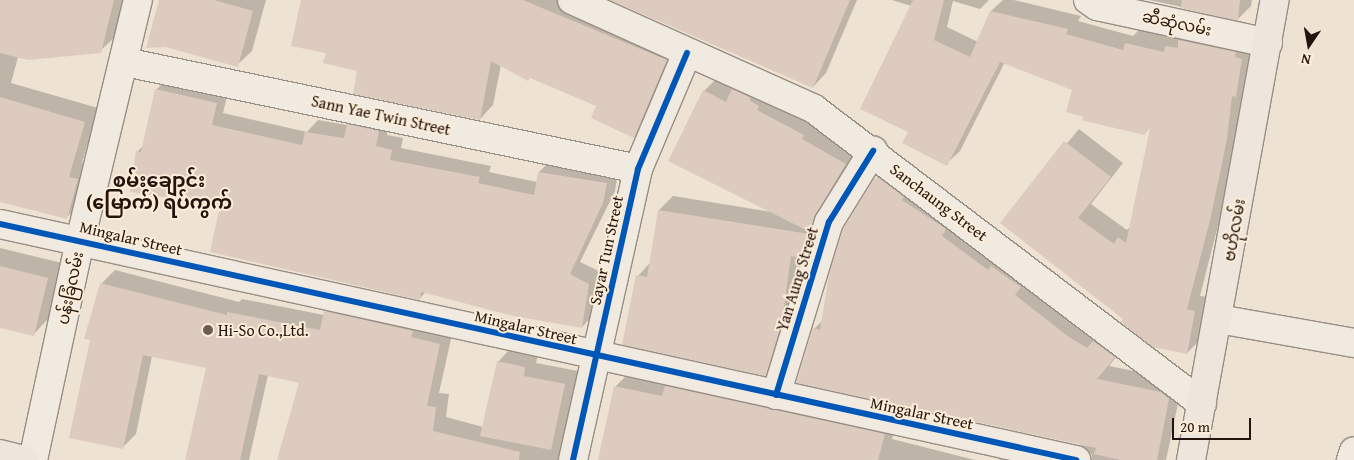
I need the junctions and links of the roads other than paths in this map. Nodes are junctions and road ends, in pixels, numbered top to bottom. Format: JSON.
{"nodes":[{"id":1,"x":138,"y":0,"type":"edge"},
{"id":2,"x":572,"y":0,"type":"edge"},
{"id":3,"x":1088,"y":0,"type":"edge"},
{"id":4,"x":1275,"y":0,"type":"edge"},
{"id":5,"x":1268,"y":43,"type":"junction"},
{"id":6,"x":687,"y":53,"type":"junction"},
{"id":7,"x":125,"y":62,"type":"junction"},
{"id":8,"x":873,"y":151,"type":"junction"},
{"id":9,"x":638,"y":169,"type":"junction"},
{"id":10,"x":0,"y":224,"type":"edge"},
{"id":11,"x":80,"y":241,"type":"junction"},
{"id":12,"x":1218,"y":319,"type":"junction"},
{"id":13,"x":1354,"y":343,"type":"edge"},
{"id":14,"x":597,"y":357,"type":"junction"},
{"id":15,"x":776,"y":395,"type":"junction"},
{"id":16,"x":1202,"y":404,"type":"junction"},
{"id":17,"x":1354,"y":451,"type":"edge"},
{"id":18,"x":0,"y":454,"type":"edge"},
{"id":19,"x":24,"y":460,"type":"edge"},
{"id":20,"x":33,"y":460,"type":"edge"},
{"id":21,"x":573,"y":460,"type":"edge"},
{"id":22,"x":1076,"y":460,"type":"edge"},
{"id":23,"x":1190,"y":460,"type":"edge"},
{"id":24,"x":1351,"y":460,"type":"edge"}],
"edges":[{"from":1,"to":7,"type":"street","name":"ပန်းခြံလမ်း"},
{"from":2,"to":6,"type":"street","name":"Sanchaung Street"},
{"from":3,"to":5,"type":"street","name":"ဆီဆုံလမ်း"},
{"from":4,"to":5,"type":"main road","name":"ဗဟိုလမ်း"},
{"from":5,"to":12,"type":"main road","name":"ဗဟိုလမ်း"},
{"from":6,"to":8,"type":"street","name":"Sanchaung Street"},
{"from":6,"to":9,"type":"street","name":"Sayar Tun Street"},
{"from":7,"to":9,"type":"street","name":"Sann Yae Twin Street"},
{"from":7,"to":11,"type":"street","name":"ပန်းခြံလမ်း"},
{"from":8,"to":15,"type":"street","name":"Yan Aung Street"},
{"from":8,"to":16,"type":"street","name":"Sanchaung Street"},
{"from":9,"to":14,"type":"street","name":"Sayar Tun Street"},
{"from":10,"to":11,"type":"street","name":"Mingalar Street"},
{"from":11,"to":14,"type":"street","name":"Mingalar Street"},
{"from":11,"to":20,"type":"street","name":"ပန်းခြံလမ်း"},
{"from":12,"to":13,"type":"street"},
{"from":12,"to":16,"type":"main road","name":"ဗဟိုလမ်း"},
{"from":14,"to":15,"type":"street","name":"Mingalar Street"},
{"from":14,"to":21,"type":"street","name":"Sayar Tun Street"},
{"from":15,"to":22,"type":"street","name":"Mingalar Street"},
{"from":16,"to":23,"type":"main road","name":"ဗဟိုလမ်း"},
{"from":17,"to":24,"type":"street"},
{"from":18,"to":19,"type":"main road"}]}
